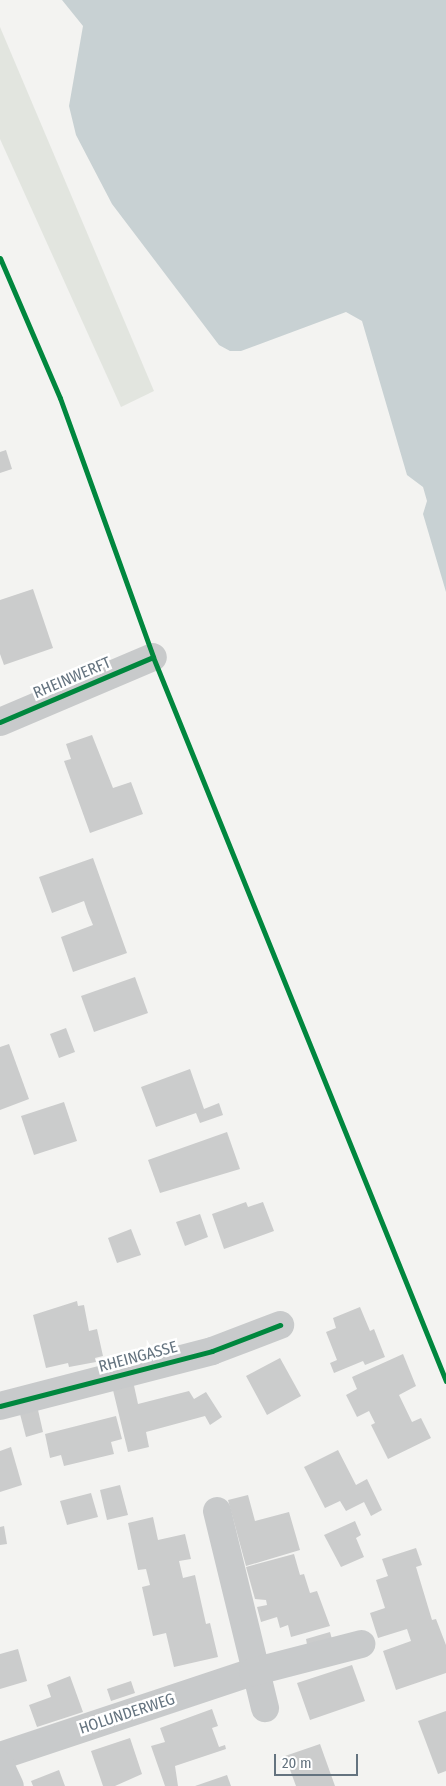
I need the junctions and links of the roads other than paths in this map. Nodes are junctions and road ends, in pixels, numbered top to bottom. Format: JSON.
{"nodes":[{"id":1,"x":153,"y":657,"type":"dead end"},
{"id":2,"x":0,"y":722,"type":"edge"},
{"id":3,"x":280,"y":1325,"type":"dead end"},
{"id":4,"x":0,"y":1406,"type":"edge"},
{"id":5,"x":216,"y":1511,"type":"dead end"},
{"id":6,"x":361,"y":1644,"type":"dead end"},
{"id":7,"x":254,"y":1672,"type":"junction"},
{"id":8,"x":265,"y":1708,"type":"dead end"},
{"id":9,"x":0,"y":1756,"type":"edge"},
{"id":10,"x":0,"y":1765,"type":"edge"},
{"id":11,"x":10,"y":1786,"type":"edge"}],
"edges":[{"from":1,"to":2,"type":"street","name":"RHEINWERFT"},
{"from":3,"to":4,"type":"street","name":"RHEINGASSE"},
{"from":5,"to":7,"type":"street"},
{"from":6,"to":7,"type":"street","name":"HOLUNDERWEG"},
{"from":7,"to":8,"type":"street"},
{"from":7,"to":9,"type":"street","name":"HOLUNDERWEG"},
{"from":10,"to":11,"type":"street"}]}
